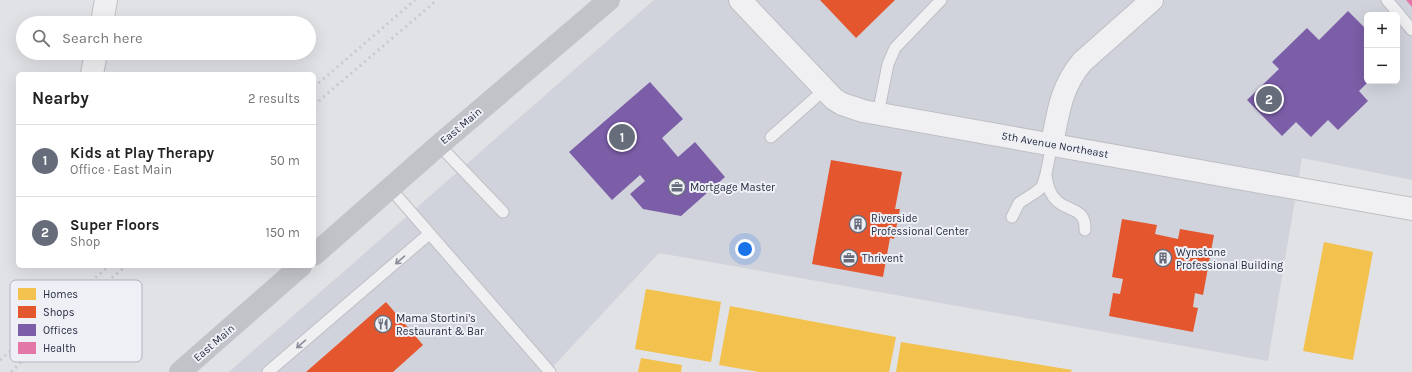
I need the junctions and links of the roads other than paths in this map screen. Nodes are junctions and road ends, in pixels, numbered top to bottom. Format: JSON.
{"nodes":[{"id":1,"x":106,"y":0,"type":"edge"},
{"id":2,"x":609,"y":0,"type":"edge"},
{"id":3,"x":740,"y":0,"type":"edge"},
{"id":4,"x":941,"y":0,"type":"edge"},
{"id":5,"x":1152,"y":0,"type":"edge"},
{"id":6,"x":1387,"y":0,"type":"edge"},
{"id":7,"x":103,"y":16,"type":"edge"},
{"id":8,"x":1412,"y":30,"type":"edge"},
{"id":9,"x":95,"y":60,"type":"edge"},
{"id":10,"x":92,"y":72,"type":"edge"},
{"id":11,"x":824,"y":90,"type":"junction"},
{"id":12,"x":878,"y":114,"type":"junction"},
{"id":13,"x":772,"y":137,"type":"dead end"},
{"id":14,"x":1052,"y":144,"type":"junction"},
{"id":15,"x":439,"y":145,"type":"junction"},
{"id":16,"x":1046,"y":174,"type":"junction"},
{"id":17,"x":390,"y":188,"type":"junction"},
{"id":18,"x":1412,"y":209,"type":"edge"},
{"id":19,"x":503,"y":212,"type":"dead end"},
{"id":20,"x":1012,"y":217,"type":"dead end"},
{"id":21,"x":1085,"y":230,"type":"dead end"},
{"id":22,"x":429,"y":234,"type":"junction"},
{"id":23,"x":316,"y":253,"type":"edge"},
{"id":24,"x":299,"y":268,"type":"edge"},
{"id":25,"x":188,"y":370,"type":"edge"},
{"id":26,"x":268,"y":372,"type":"edge"},
{"id":27,"x":550,"y":372,"type":"edge"}],
"edges":[{"from":1,"to":7,"type":"street"},
{"from":2,"to":15,"type":"main road","name":"East Main"},
{"from":3,"to":11,"type":"street","name":"5th Avenue Northeast"},
{"from":4,"to":12,"type":"lane"},
{"from":5,"to":14,"type":"street"},
{"from":6,"to":8,"type":"lane"},
{"from":9,"to":10,"type":"street"},
{"from":11,"to":12,"type":"street","name":"5th Avenue Northeast"},
{"from":11,"to":13,"type":"lane"},
{"from":12,"to":14,"type":"street","name":"5th Avenue Northeast"},
{"from":14,"to":16,"type":"lane"},
{"from":14,"to":18,"type":"street","name":"5th Avenue Northeast"},
{"from":15,"to":17,"type":"main road","name":"East Main"},
{"from":15,"to":19,"type":"lane"},
{"from":16,"to":20,"type":"lane"},
{"from":16,"to":21,"type":"lane"},
{"from":17,"to":22,"type":"lane"},
{"from":17,"to":23,"type":"main road","name":"East Main"},
{"from":22,"to":26,"type":"lane","one_way":true},
{"from":22,"to":27,"type":"lane"},
{"from":24,"to":25,"type":"main road","name":"East Main"}]}
